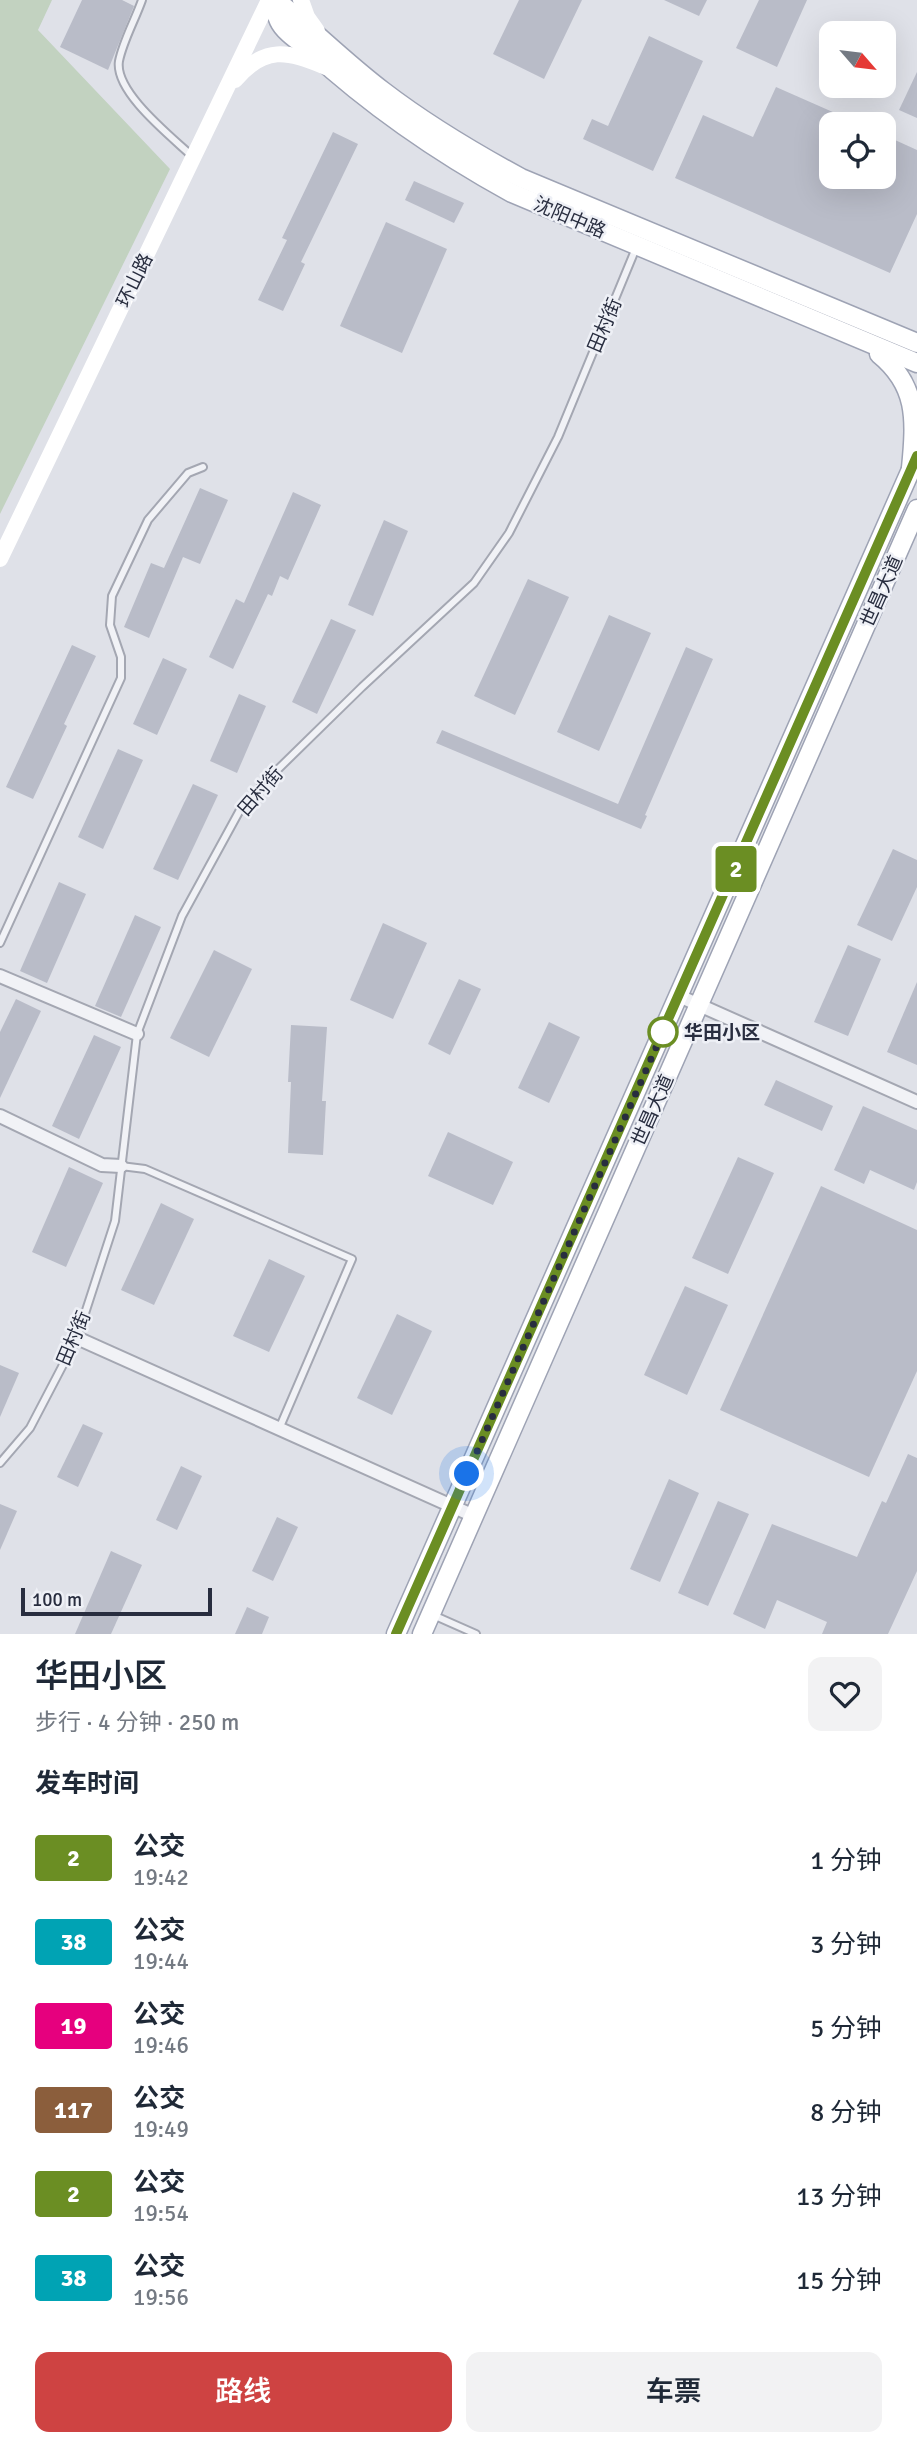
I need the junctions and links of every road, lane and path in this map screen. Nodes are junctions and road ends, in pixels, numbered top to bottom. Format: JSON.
{"nodes":[{"id":1,"x":142,"y":0,"type":"edge"},
{"id":2,"x":272,"y":0,"type":"edge"},
{"id":3,"x":301,"y":0,"type":"edge"},
{"id":4,"x":326,"y":45,"type":"junction"},
{"id":5,"x":330,"y":68,"type":"junction"},
{"id":6,"x":224,"y":93,"type":"junction"},
{"id":7,"x":193,"y":158,"type":"junction"},
{"id":8,"x":640,"y":237,"type":"junction"},
{"id":9,"x":843,"y":320,"type":"junction"},
{"id":10,"x":917,"y":329,"type":"edge"},
{"id":11,"x":917,"y":343,"type":"edge"},
{"id":12,"x":917,"y":363,"type":"edge"},
{"id":13,"x":914,"y":463,"type":"edge"},
{"id":14,"x":203,"y":467,"type":"dead end"},
{"id":15,"x":917,"y":509,"type":"edge"},
{"id":16,"x":0,"y":559,"type":"edge"},
{"id":17,"x":0,"y":943,"type":"edge"},
{"id":18,"x":0,"y":976,"type":"edge"},
{"id":19,"x":679,"y":996,"type":"junction"},
{"id":20,"x":697,"y":1005,"type":"junction"},
{"id":21,"x":137,"y":1034,"type":"junction"},
{"id":22,"x":917,"y":1102,"type":"edge"},
{"id":23,"x":0,"y":1116,"type":"edge"},
{"id":24,"x":121,"y":1166,"type":"junction"},
{"id":25,"x":77,"y":1338,"type":"junction"},
{"id":26,"x":279,"y":1429,"type":"junction"},
{"id":27,"x":0,"y":1463,"type":"edge"},
{"id":28,"x":453,"y":1506,"type":"junction"},
{"id":29,"x":474,"y":1516,"type":"junction"},
{"id":30,"x":431,"y":1614,"type":"junction"},
{"id":31,"x":396,"y":1634,"type":"edge"},
{"id":32,"x":422,"y":1634,"type":"edge"},
{"id":33,"x":476,"y":1634,"type":"edge"}],
"edges":[{"from":1,"to":7,"type":"lane"},
{"from":2,"to":4,"type":"main road"},
{"from":2,"to":5,"type":"main road","name":"沈阳中路"},
{"from":2,"to":6,"type":"main road","name":"环山路"},
{"from":3,"to":4,"type":"main road"},
{"from":4,"to":8,"type":"main road"},
{"from":5,"to":6,"type":"main road"},
{"from":5,"to":8,"type":"main road","name":"沈阳中路"},
{"from":6,"to":7,"type":"main road","name":"环山路"},
{"from":7,"to":16,"type":"main road","name":"环山路"},
{"from":8,"to":9,"type":"main road","name":"沈阳中路"},
{"from":8,"to":21,"type":"lane","name":"田村街"},
{"from":9,"to":10,"type":"main road"},
{"from":9,"to":11,"type":"main road"},
{"from":9,"to":12,"type":"main road","name":"沈阳中路"},
{"from":9,"to":13,"type":"main road","name":"世昌大道"},
{"from":13,"to":19,"type":"main road","name":"世昌大道"},
{"from":14,"to":17,"type":"lane"},
{"from":15,"to":20,"type":"main road","name":"世昌大道"},
{"from":18,"to":21,"type":"street"},
{"from":19,"to":20,"type":"street"},
{"from":19,"to":28,"type":"main road","name":"世昌大道"},
{"from":20,"to":22,"type":"street"},
{"from":20,"to":29,"type":"main road","name":"世昌大道"},
{"from":21,"to":24,"type":"lane","name":"田村街"},
{"from":23,"to":24,"type":"street"},
{"from":24,"to":25,"type":"lane","name":"田村街"},
{"from":24,"to":26,"type":"lane"},
{"from":25,"to":26,"type":"street"},
{"from":25,"to":27,"type":"lane","name":"田村街"},
{"from":26,"to":28,"type":"street"},
{"from":28,"to":29,"type":"street"},
{"from":28,"to":31,"type":"main road","name":"世昌大道"},
{"from":29,"to":30,"type":"main road","name":"世昌大道"},
{"from":30,"to":32,"type":"main road","name":"世昌大道"},
{"from":30,"to":33,"type":"lane"}]}
